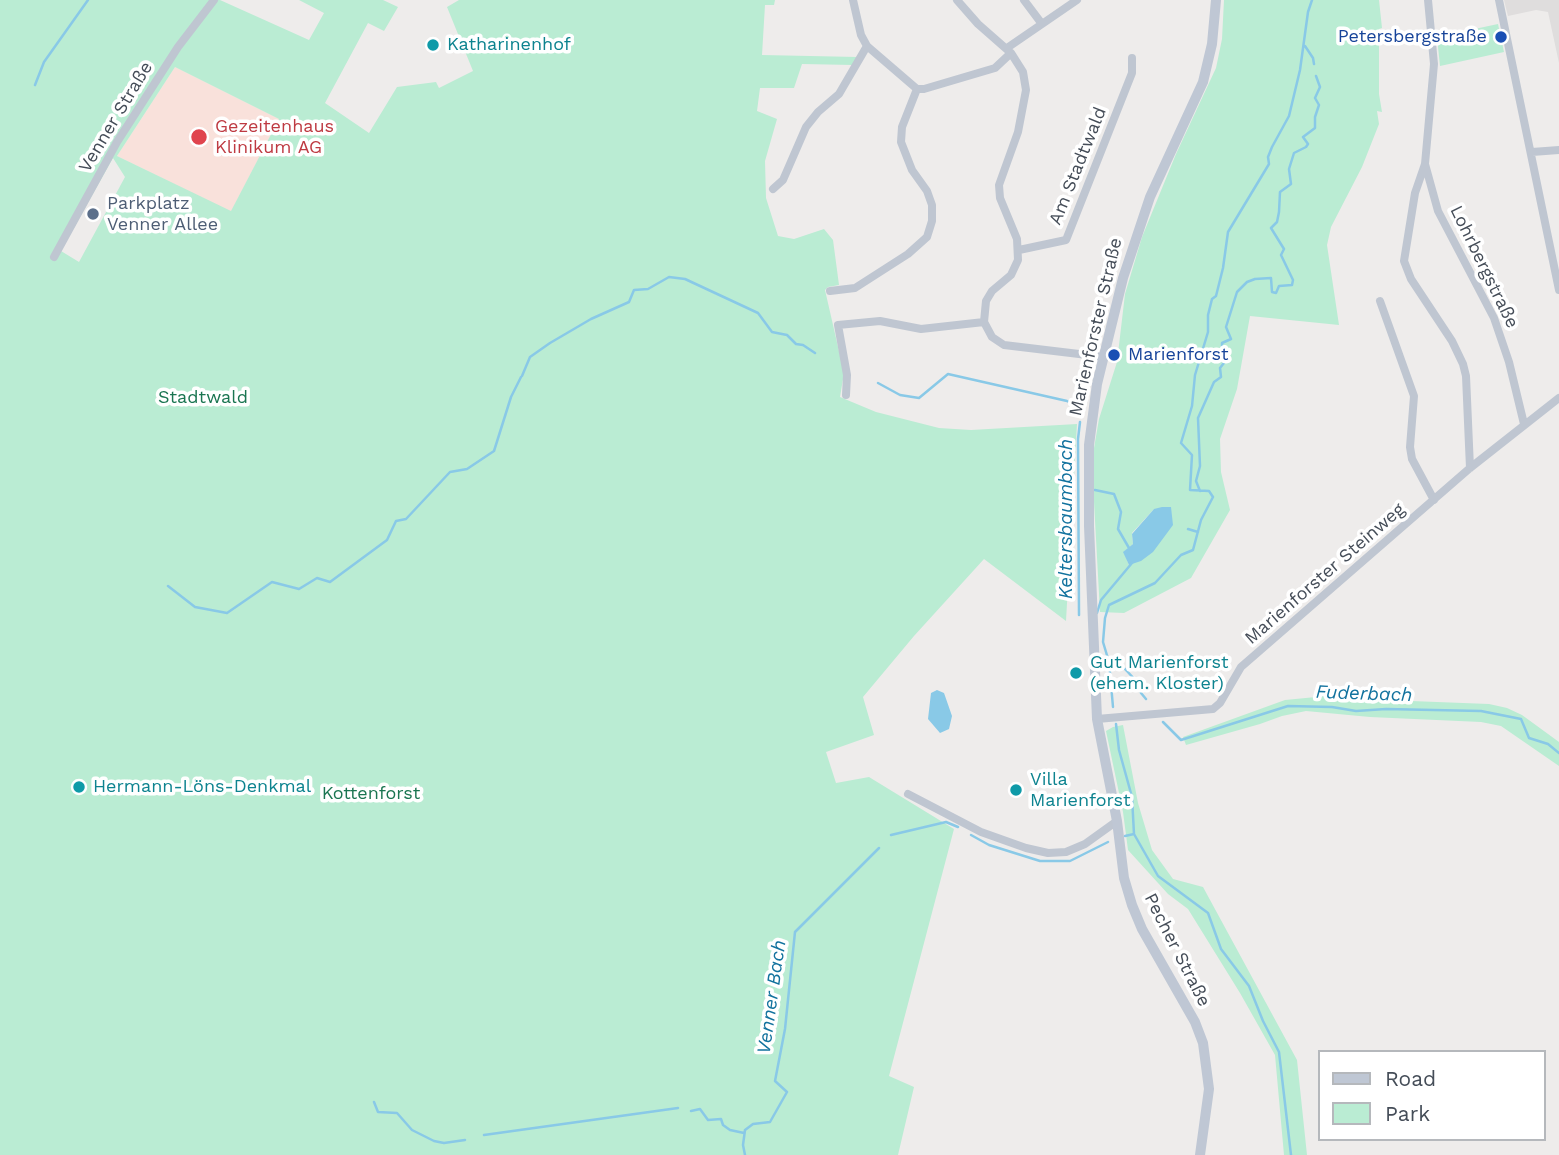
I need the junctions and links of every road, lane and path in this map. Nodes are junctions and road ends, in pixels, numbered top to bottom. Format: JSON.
{"nodes":[{"id":1,"x":214,"y":0,"type":"edge"},
{"id":2,"x":853,"y":0,"type":"edge"},
{"id":3,"x":957,"y":0,"type":"edge"},
{"id":4,"x":1024,"y":0,"type":"edge"},
{"id":5,"x":1077,"y":0,"type":"edge"},
{"id":6,"x":1216,"y":0,"type":"edge"},
{"id":7,"x":1428,"y":0,"type":"edge"},
{"id":8,"x":1499,"y":0,"type":"edge"},
{"id":9,"x":1042,"y":24,"type":"junction"},
{"id":10,"x":867,"y":46,"type":"junction"},
{"id":11,"x":1009,"y":50,"type":"junction"},
{"id":12,"x":1132,"y":58,"type":"dead end"},
{"id":13,"x":917,"y":89,"type":"junction"},
{"id":14,"x":1559,"y":150,"type":"edge"},
{"id":15,"x":1532,"y":152,"type":"junction"},
{"id":16,"x":1425,"y":164,"type":"junction"},
{"id":17,"x":774,"y":189,"type":"dead end"},
{"id":18,"x":1019,"y":250,"type":"junction"},
{"id":19,"x":54,"y":257,"type":"dead end"},
{"id":20,"x":1559,"y":290,"type":"edge"},
{"id":21,"x":830,"y":291,"type":"dead end"},
{"id":22,"x":1380,"y":301,"type":"dead end"},
{"id":23,"x":984,"y":322,"type":"junction"},
{"id":24,"x":1104,"y":356,"type":"junction"},
{"id":25,"x":846,"y":395,"type":"dead end"},
{"id":26,"x":1559,"y":398,"type":"edge"},
{"id":27,"x":1524,"y":425,"type":"junction"},
{"id":28,"x":1470,"y":468,"type":"junction"},
{"id":29,"x":1434,"y":500,"type":"junction"},
{"id":30,"x":1097,"y":719,"type":"junction"},
{"id":31,"x":908,"y":794,"type":"dead end"},
{"id":32,"x":1116,"y":821,"type":"junction"},
{"id":33,"x":1200,"y":1155,"type":"edge"}],
"edges":[{"from":1,"to":19,"type":"street","name":"Venner Straße"},
{"from":2,"to":10,"type":"street"},
{"from":3,"to":11,"type":"street"},
{"from":4,"to":9,"type":"street"},
{"from":5,"to":9,"type":"street"},
{"from":6,"to":24,"type":"main road","name":"Marienforster Straße"},
{"from":7,"to":16,"type":"street"},
{"from":8,"to":15,"type":"street"},
{"from":9,"to":11,"type":"street"},
{"from":10,"to":13,"type":"street"},
{"from":10,"to":17,"type":"street"},
{"from":11,"to":13,"type":"street"},
{"from":11,"to":18,"type":"street"},
{"from":12,"to":18,"type":"street","name":"Am Stadtwald"},
{"from":13,"to":21,"type":"street"},
{"from":14,"to":15,"type":"street"},
{"from":15,"to":20,"type":"street"},
{"from":16,"to":27,"type":"street","name":"Lohrbergstraße"},
{"from":16,"to":28,"type":"street"},
{"from":18,"to":23,"type":"street"},
{"from":22,"to":29,"type":"street"},
{"from":23,"to":24,"type":"street"},
{"from":23,"to":25,"type":"street"},
{"from":24,"to":30,"type":"main road","name":"Marienforster Straße"},
{"from":26,"to":27,"type":"street","name":"Marienforster Steinweg"},
{"from":27,"to":28,"type":"street","name":"Marienforster Steinweg"},
{"from":28,"to":29,"type":"street","name":"Marienforster Steinweg"},
{"from":29,"to":30,"type":"street","name":"Marienforster Steinweg"},
{"from":30,"to":32,"type":"main road","name":"Pecher Straße"},
{"from":31,"to":32,"type":"street"},
{"from":32,"to":33,"type":"main road","name":"Pecher Straße"}]}
